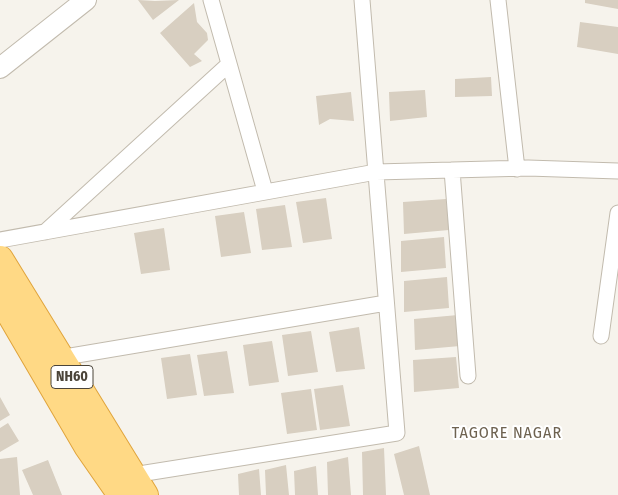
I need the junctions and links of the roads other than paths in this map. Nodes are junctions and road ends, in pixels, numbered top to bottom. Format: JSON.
{"nodes":[{"id":1,"x":86,"y":0,"type":"edge"},
{"id":2,"x":211,"y":0,"type":"edge"},
{"id":3,"x":362,"y":0,"type":"edge"},
{"id":4,"x":498,"y":0,"type":"edge"},
{"id":5,"x":229,"y":64,"type":"junction"},
{"id":6,"x":0,"y":68,"type":"edge"},
{"id":7,"x":517,"y":169,"type":"junction"},
{"id":8,"x":452,"y":170,"type":"junction"},
{"id":9,"x":618,"y":171,"type":"edge"},
{"id":10,"x":376,"y":172,"type":"junction"},
{"id":11,"x":264,"y":191,"type":"junction"},
{"id":12,"x":618,"y":213,"type":"edge"},
{"id":13,"x":45,"y":232,"type":"junction"},
{"id":14,"x":0,"y":240,"type":"edge"},
{"id":15,"x":0,"y":259,"type":"edge"},
{"id":16,"x":0,"y":298,"type":"edge"},
{"id":17,"x":386,"y":303,"type":"junction"},
{"id":18,"x":601,"y":336,"type":"dead end"},
{"id":19,"x":59,"y":358,"type":"junction"},
{"id":20,"x":468,"y":376,"type":"dead end"},
{"id":21,"x":133,"y":488,"type":"edge"}],
"edges":[{"from":1,"to":6,"type":"street"},
{"from":2,"to":5,"type":"street"},
{"from":3,"to":10,"type":"street"},
{"from":4,"to":7,"type":"street"},
{"from":5,"to":11,"type":"street"},
{"from":5,"to":13,"type":"street"},
{"from":7,"to":8,"type":"street"},
{"from":7,"to":9,"type":"street"},
{"from":8,"to":10,"type":"street"},
{"from":8,"to":20,"type":"street"},
{"from":10,"to":11,"type":"street"},
{"from":10,"to":17,"type":"street"},
{"from":11,"to":13,"type":"street"},
{"from":12,"to":18,"type":"street"},
{"from":13,"to":14,"type":"street"},
{"from":15,"to":19,"type":"highway","number":"NH60"},
{"from":16,"to":21,"type":"highway","number":"NH60"},
{"from":17,"to":19,"type":"street"},
{"from":17,"to":21,"type":"street"},
{"from":19,"to":21,"type":"highway","number":"NH60"}]}
